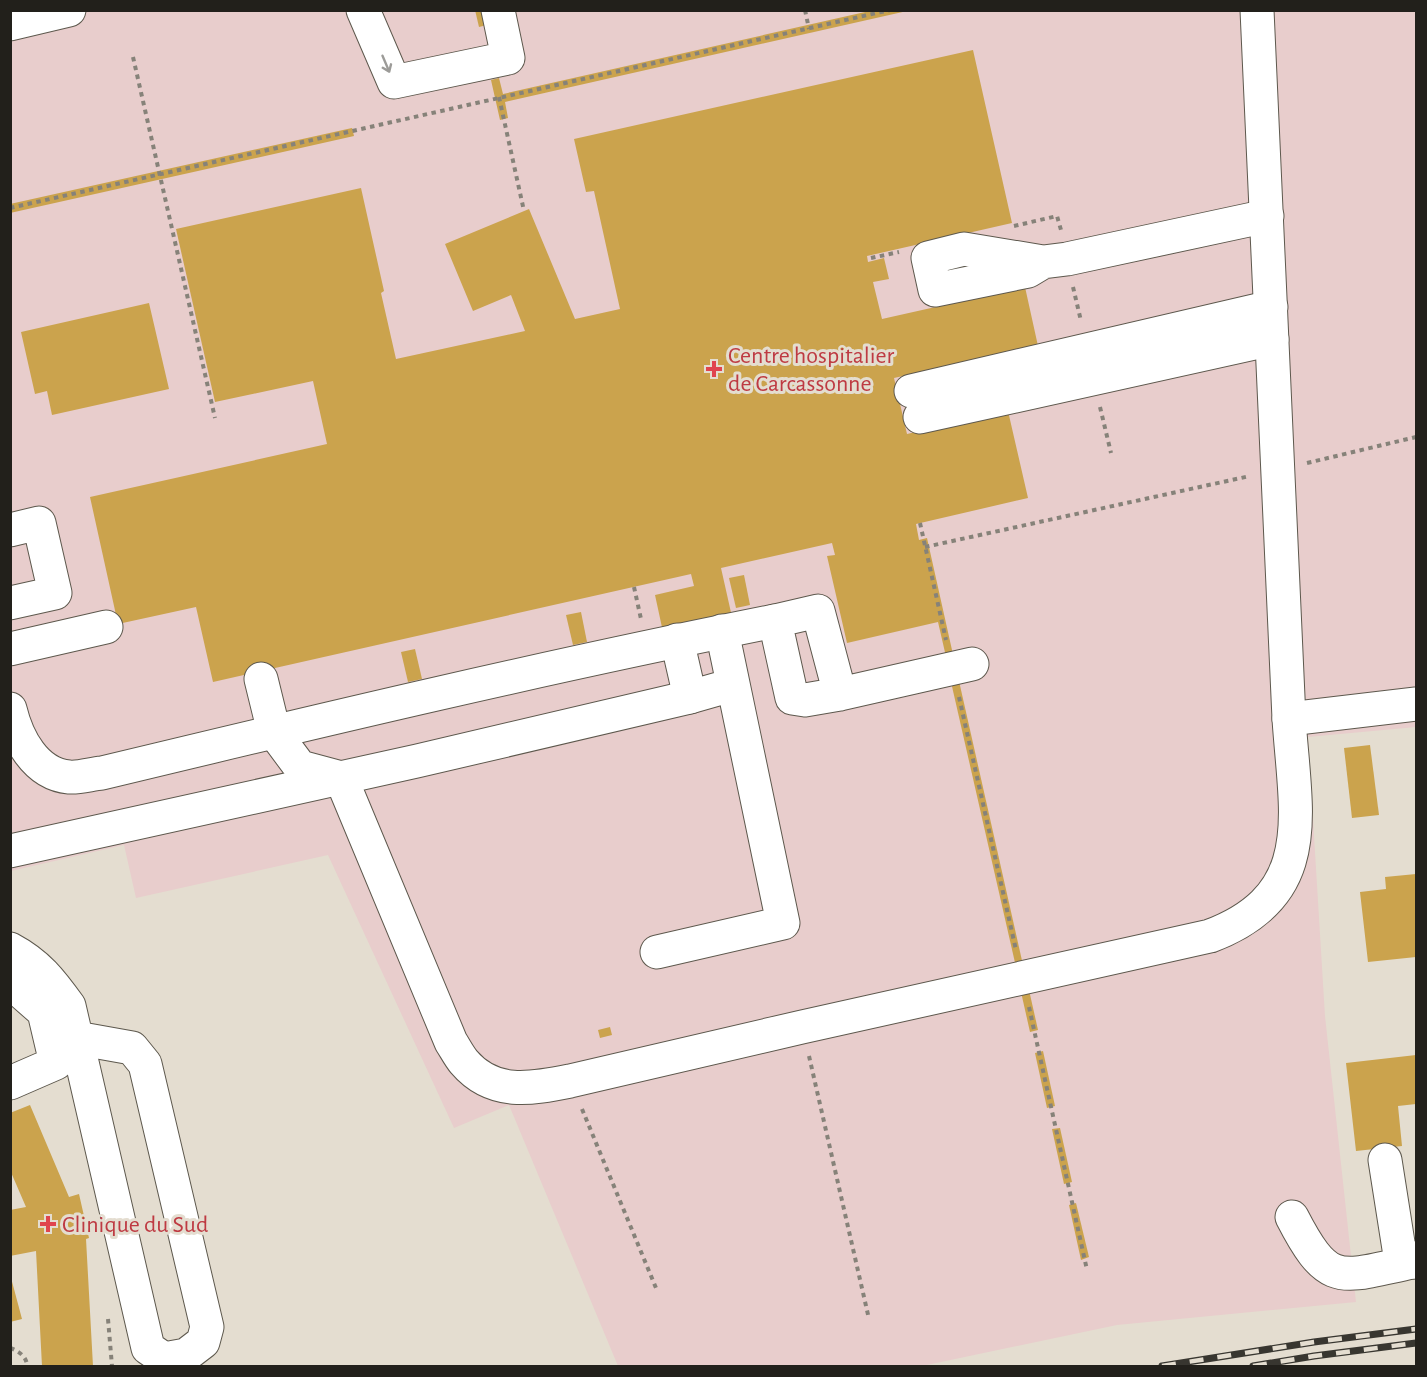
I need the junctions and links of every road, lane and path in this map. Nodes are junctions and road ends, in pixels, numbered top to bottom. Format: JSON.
{"nodes":[{"id":1,"x":69,"y":10,"type":"edge"},
{"id":2,"x":363,"y":10,"type":"edge"},
{"id":3,"x":498,"y":10,"type":"edge"},
{"id":4,"x":805,"y":10,"type":"edge"},
{"id":5,"x":890,"y":10,"type":"edge"},
{"id":6,"x":1257,"y":10,"type":"edge"},
{"id":7,"x":10,"y":24,"type":"edge"},
{"id":8,"x":809,"y":29,"type":"junction"},
{"id":9,"x":133,"y":57,"type":"dead end"},
{"id":10,"x":491,"y":61,"type":"junction"},
{"id":11,"x":500,"y":98,"type":"junction"},
{"id":12,"x":160,"y":174,"type":"junction"},
{"id":13,"x":10,"y":208,"type":"edge"},
{"id":14,"x":524,"y":211,"type":"dead end"},
{"id":15,"x":1267,"y":216,"type":"junction"},
{"id":16,"x":1043,"y":261,"type":"dead end"},
{"id":17,"x":1271,"y":307,"type":"junction"},
{"id":18,"x":1272,"y":339,"type":"junction"},
{"id":19,"x":215,"y":418,"type":"dead end"},
{"id":20,"x":1416,"y":437,"type":"edge"},
{"id":21,"x":1277,"y":470,"type":"junction"},
{"id":22,"x":920,"y":522,"type":"dead end"},
{"id":23,"x":10,"y":530,"type":"edge"},
{"id":24,"x":925,"y":547,"type":"junction"},
{"id":25,"x":634,"y":587,"type":"dead end"},
{"id":26,"x":10,"y":603,"type":"edge"},
{"id":27,"x":775,"y":621,"type":"junction"},
{"id":28,"x":642,"y":623,"type":"dead end"},
{"id":29,"x":106,"y":627,"type":"dead end"},
{"id":30,"x":722,"y":631,"type":"junction"},
{"id":31,"x":677,"y":640,"type":"junction"},
{"id":32,"x":10,"y":649,"type":"edge"},
{"id":33,"x":962,"y":666,"type":"junction"},
{"id":34,"x":261,"y":679,"type":"dead end"},
{"id":35,"x":732,"y":685,"type":"junction"},
{"id":36,"x":840,"y":694,"type":"junction"},
{"id":37,"x":690,"y":697,"type":"junction"},
{"id":38,"x":1416,"y":704,"type":"edge"},
{"id":39,"x":10,"y":709,"type":"edge"},
{"id":40,"x":1289,"y":719,"type":"junction"},
{"id":41,"x":274,"y":732,"type":"junction"},
{"id":42,"x":341,"y":778,"type":"junction"},
{"id":43,"x":10,"y":851,"type":"edge"},
{"id":44,"x":10,"y":949,"type":"edge"},
{"id":45,"x":657,"y":952,"type":"dead end"},
{"id":46,"x":1023,"y":977,"type":"junction"},
{"id":47,"x":10,"y":982,"type":"edge"},
{"id":48,"x":802,"y":1027,"type":"junction"},
{"id":49,"x":76,"y":1038,"type":"junction"},
{"id":50,"x":570,"y":1081,"type":"junction"},
{"id":51,"x":10,"y":1083,"type":"edge"},
{"id":52,"x":1385,"y":1160,"type":"dead end"},
{"id":53,"x":1292,"y":1217,"type":"dead end"},
{"id":54,"x":1414,"y":1262,"type":"edge"},
{"id":55,"x":1087,"y":1270,"type":"dead end"},
{"id":56,"x":656,"y":1288,"type":"dead end"},
{"id":57,"x":869,"y":1319,"type":"dead end"},
{"id":58,"x":10,"y":1348,"type":"edge"},
{"id":59,"x":27,"y":1366,"type":"edge"}],
"edges":[{"from":1,"to":7,"type":"street"},
{"from":2,"to":10,"type":"street","one_way":true},
{"from":3,"to":10,"type":"street"},
{"from":4,"to":8,"type":"path"},
{"from":5,"to":8,"type":"path"},
{"from":6,"to":15,"type":"street"},
{"from":8,"to":11,"type":"path"},
{"from":9,"to":12,"type":"path"},
{"from":10,"to":11,"type":"path"},
{"from":11,"to":12,"type":"path"},
{"from":11,"to":14,"type":"path"},
{"from":12,"to":13,"type":"path"},
{"from":12,"to":19,"type":"path"},
{"from":15,"to":16,"type":"street"},
{"from":15,"to":17,"type":"street"},
{"from":17,"to":18,"type":"street"},
{"from":17,"to":18,"type":"street"},
{"from":18,"to":21,"type":"street"},
{"from":20,"to":21,"type":"path"},
{"from":21,"to":24,"type":"path"},
{"from":21,"to":40,"type":"street"},
{"from":22,"to":24,"type":"path"},
{"from":23,"to":26,"type":"street"},
{"from":24,"to":33,"type":"path"},
{"from":25,"to":28,"type":"path"},
{"from":27,"to":30,"type":"street"},
{"from":27,"to":36,"type":"street"},
{"from":27,"to":36,"type":"street"},
{"from":29,"to":32,"type":"street"},
{"from":30,"to":31,"type":"street"},
{"from":30,"to":35,"type":"street"},
{"from":31,"to":37,"type":"street"},
{"from":31,"to":41,"type":"street"},
{"from":33,"to":36,"type":"street"},
{"from":33,"to":46,"type":"path"},
{"from":34,"to":41,"type":"street"},
{"from":35,"to":37,"type":"street"},
{"from":35,"to":45,"type":"street"},
{"from":37,"to":42,"type":"street"},
{"from":38,"to":40,"type":"street"},
{"from":39,"to":41,"type":"street"},
{"from":40,"to":46,"type":"street"},
{"from":41,"to":42,"type":"street"},
{"from":42,"to":43,"type":"street"},
{"from":42,"to":50,"type":"street"},
{"from":44,"to":49,"type":"street"},
{"from":46,"to":48,"type":"street"},
{"from":46,"to":55,"type":"path"},
{"from":47,"to":51,"type":"street"},
{"from":48,"to":50,"type":"street"},
{"from":48,"to":57,"type":"path"},
{"from":49,"to":49,"type":"street"},
{"from":50,"to":56,"type":"path"},
{"from":52,"to":54,"type":"street"},
{"from":53,"to":54,"type":"street"},
{"from":58,"to":59,"type":"path"}]}
